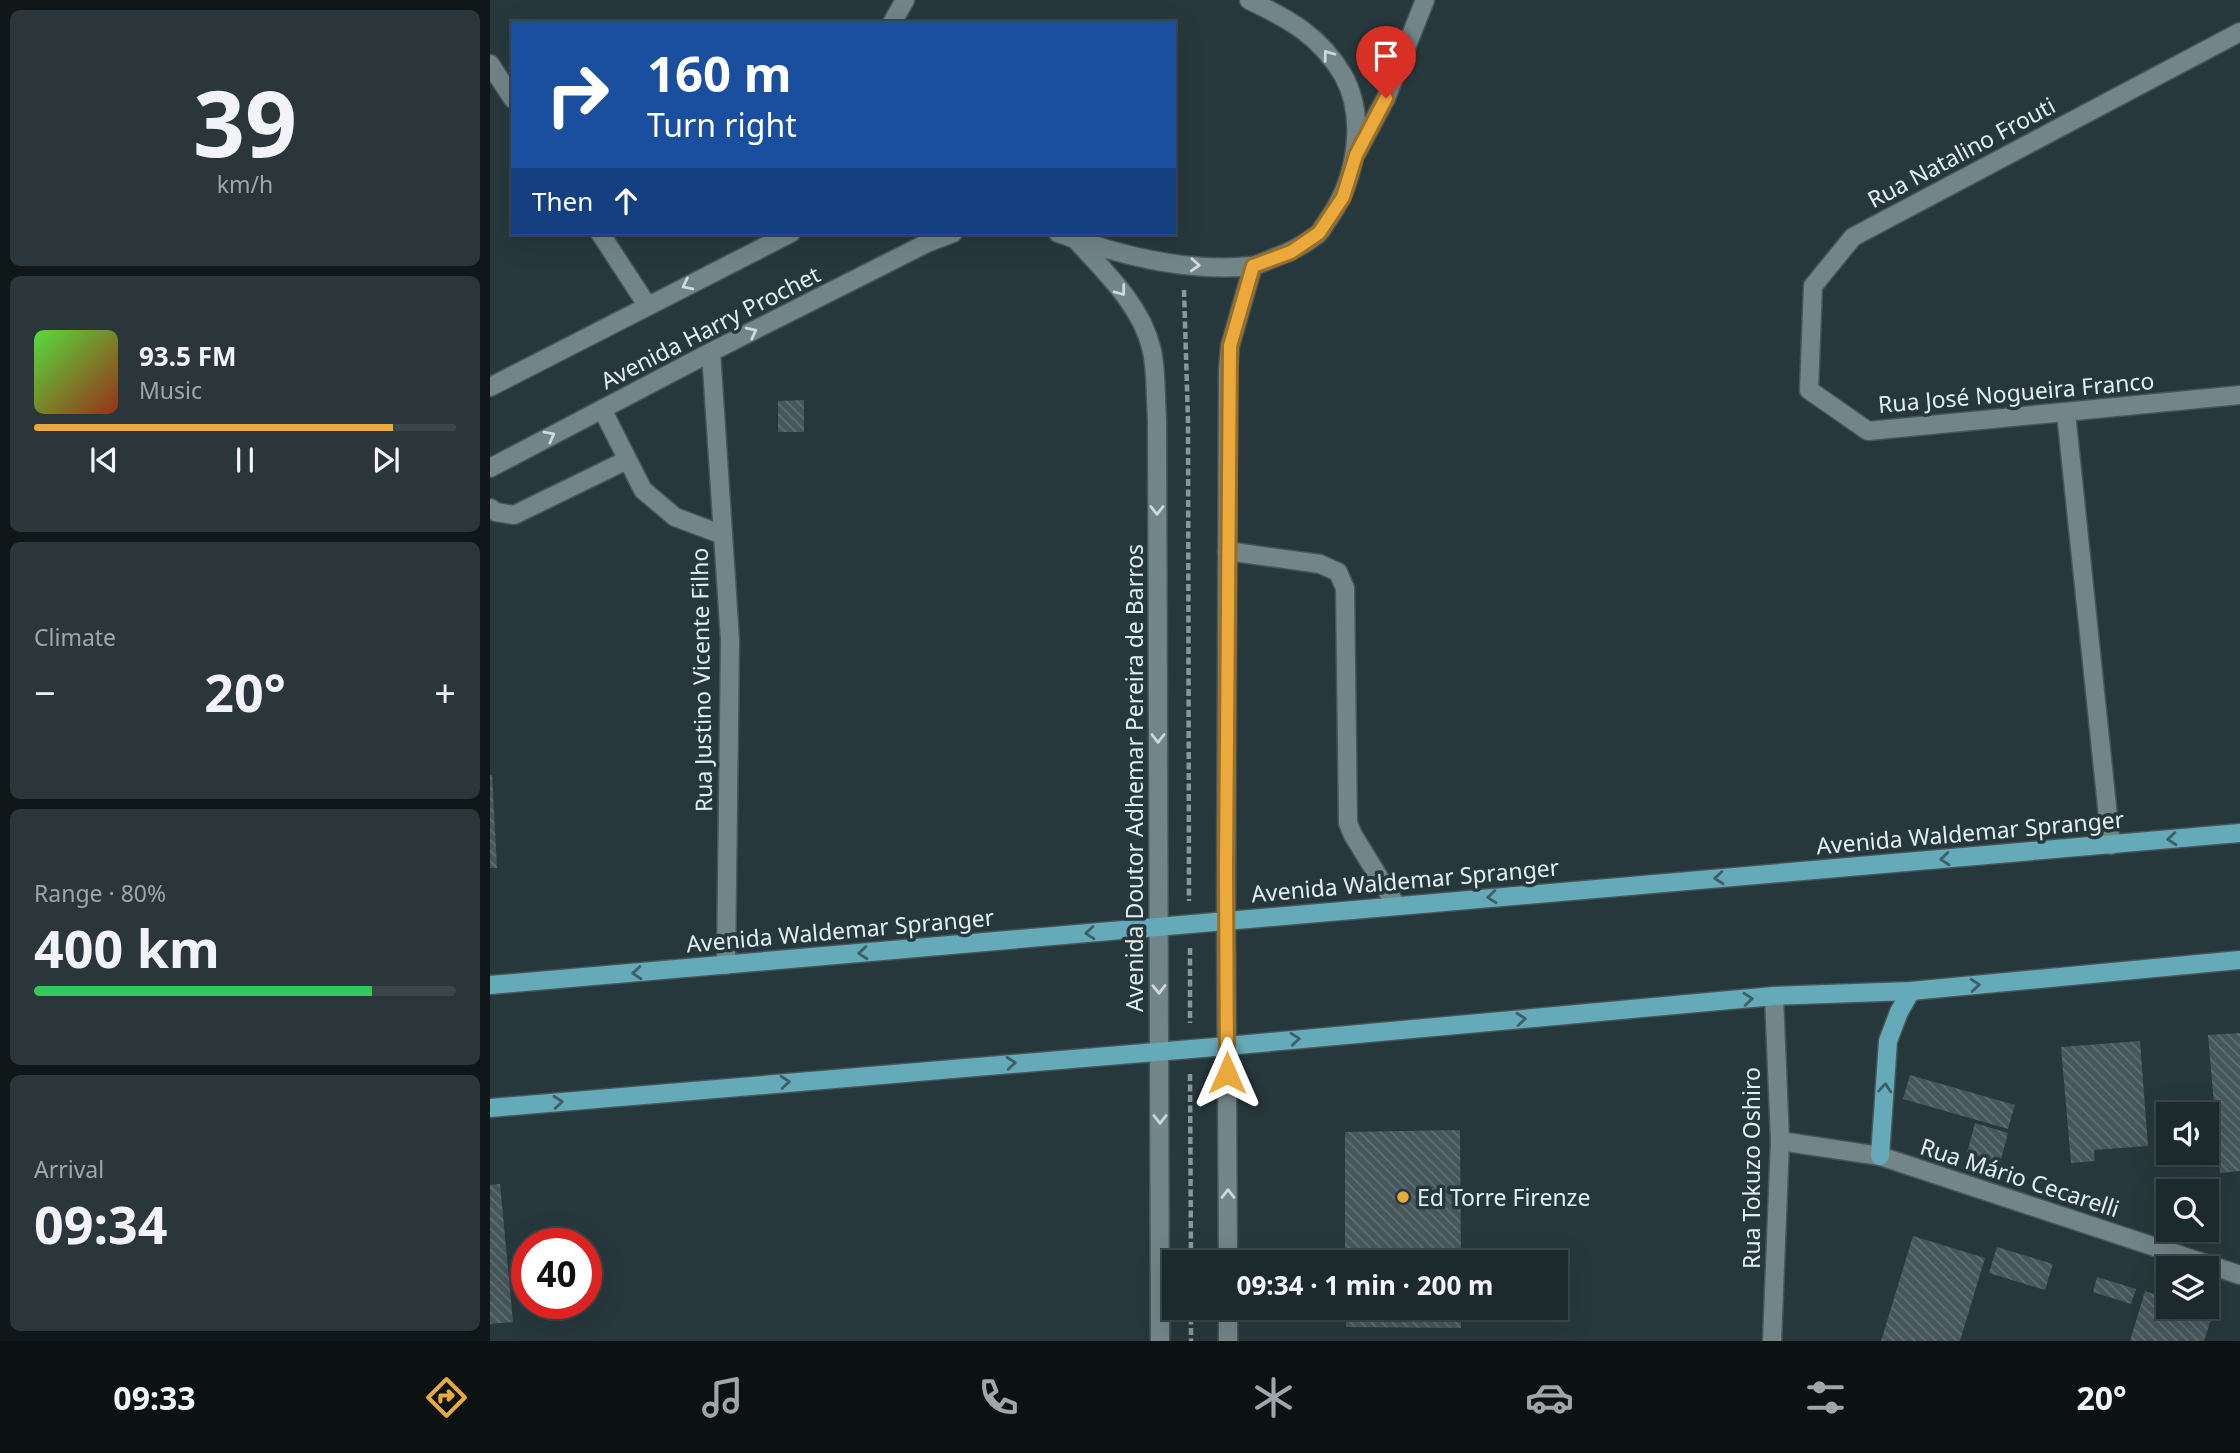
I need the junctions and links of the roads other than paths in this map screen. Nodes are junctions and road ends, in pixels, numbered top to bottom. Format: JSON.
{"nodes":[{"id":1,"x":905,"y":0,"type":"edge"},
{"id":2,"x":1250,"y":0,"type":"edge"},
{"id":3,"x":1425,"y":0,"type":"edge"},
{"id":4,"x":893,"y":21,"type":"edge"},
{"id":5,"x":2240,"y":32,"type":"edge"},
{"id":6,"x":490,"y":64,"type":"edge"},
{"id":7,"x":511,"y":96,"type":"edge"},
{"id":8,"x":1356,"y":155,"type":"junction"},
{"id":9,"x":601,"y":235,"type":"edge"},
{"id":10,"x":787,"y":235,"type":"edge"},
{"id":11,"x":948,"y":235,"type":"edge"},
{"id":12,"x":1063,"y":235,"type":"edge"},
{"id":13,"x":1076,"y":240,"type":"junction"},
{"id":14,"x":1253,"y":266,"type":"junction"},
{"id":15,"x":647,"y":305,"type":"junction"},
{"id":16,"x":711,"y":352,"type":"junction"},
{"id":17,"x":490,"y":387,"type":"edge"},
{"id":18,"x":1809,"y":390,"type":"joint"},
{"id":19,"x":2240,"y":395,"type":"edge"},
{"id":20,"x":602,"y":409,"type":"junction"},
{"id":21,"x":2066,"y":413,"type":"junction"},
{"id":22,"x":627,"y":460,"type":"junction"},
{"id":23,"x":490,"y":468,"type":"edge"},
{"id":24,"x":490,"y":508,"type":"edge"},
{"id":25,"x":723,"y":535,"type":"junction"},
{"id":26,"x":1227,"y":551,"type":"junction"},
{"id":27,"x":2240,"y":834,"type":"edge"},
{"id":28,"x":2111,"y":845,"type":"junction"},
{"id":29,"x":1396,"y":905,"type":"junction"},
{"id":30,"x":1226,"y":920,"type":"junction"},
{"id":31,"x":1158,"y":927,"type":"junction"},
{"id":32,"x":2240,"y":960,"type":"edge"},
{"id":33,"x":726,"y":965,"type":"junction"},
{"id":34,"x":490,"y":985,"type":"edge"},
{"id":35,"x":1911,"y":991,"type":"junction"},
{"id":36,"x":1774,"y":996,"type":"junction"},
{"id":37,"x":1227,"y":1045,"type":"junction"},
{"id":38,"x":1160,"y":1051,"type":"junction"},
{"id":39,"x":490,"y":1108,"type":"edge"},
{"id":40,"x":1780,"y":1141,"type":"junction"},
{"id":41,"x":1880,"y":1156,"type":"junction"},
{"id":42,"x":1228,"y":1250,"type":"edge"},
{"id":43,"x":2240,"y":1275,"type":"edge"},
{"id":44,"x":1228,"y":1320,"type":"edge"},
{"id":45,"x":1160,"y":1341,"type":"edge"},
{"id":46,"x":1228,"y":1341,"type":"edge"},
{"id":47,"x":1772,"y":1341,"type":"edge"}],
"edges":[{"from":1,"to":4,"type":"street"},
{"from":8,"to":2,"type":"street","one_way":true},
{"from":3,"to":8,"type":"street"},
{"from":5,"to":18,"type":"street","name":"Rua Natalino Frouti"},
{"from":6,"to":7,"type":"street"},
{"from":8,"to":14,"type":"street"},
{"from":9,"to":15,"type":"street"},
{"from":10,"to":15,"type":"street","name":"Avenida Harry Prochet","one_way":true},
{"from":16,"to":11,"type":"street","name":"Avenida Harry Prochet","one_way":true},
{"from":12,"to":13,"type":"street"},
{"from":13,"to":14,"type":"street","one_way":true},
{"from":13,"to":31,"type":"street","name":"Avenida Doutor Adhemar Pereira de Barros","one_way":true},
{"from":14,"to":26,"type":"street"},
{"from":15,"to":17,"type":"street","name":"Avenida Harry Prochet"},
{"from":16,"to":20,"type":"street","name":"Avenida Harry Prochet"},
{"from":16,"to":25,"type":"street","name":"Rua Justino Vicente Filho"},
{"from":18,"to":21,"type":"street","name":"Rua José Nogueira Franco"},
{"from":19,"to":21,"type":"street","name":"Rua José Nogueira Franco"},
{"from":20,"to":22,"type":"street"},
{"from":23,"to":20,"type":"street","name":"Avenida Harry Prochet","one_way":true},
{"from":21,"to":28,"type":"street"},
{"from":22,"to":24,"type":"street"},
{"from":22,"to":25,"type":"street"},
{"from":25,"to":33,"type":"street","name":"Rua Justino Vicente Filho"},
{"from":26,"to":29,"type":"street"},
{"from":26,"to":30,"type":"street"},
{"from":27,"to":28,"type":"main road","name":"Avenida Waldemar Spranger","one_way":true},
{"from":28,"to":29,"type":"main road","name":"Avenida Waldemar Spranger","one_way":true},
{"from":29,"to":30,"type":"main road","name":"Avenida Waldemar Spranger"},
{"from":30,"to":31,"type":"main road","name":"Avenida Waldemar Spranger"},
{"from":30,"to":37,"type":"street"},
{"from":31,"to":33,"type":"main road","name":"Avenida Waldemar Spranger","one_way":true},
{"from":31,"to":38,"type":"street","name":"Avenida Doutor Adhemar Pereira de Barros","one_way":true},
{"from":35,"to":32,"type":"main road","one_way":true},
{"from":33,"to":34,"type":"main road","name":"Avenida Waldemar Spranger","one_way":true},
{"from":35,"to":36,"type":"main road"},
{"from":41,"to":35,"type":"main road","one_way":true},
{"from":37,"to":36,"type":"main road","one_way":true},
{"from":36,"to":40,"type":"street","name":"Rua Tokuzo Oshiro"},
{"from":37,"to":38,"type":"main road"},
{"from":42,"to":37,"type":"street","one_way":true},
{"from":39,"to":38,"type":"main road","one_way":true},
{"from":38,"to":45,"type":"street","name":"Avenida Doutor Adhemar Pereira de Barros","one_way":true},
{"from":40,"to":41,"type":"street","name":"Rua Mário Cecarelli"},
{"from":40,"to":47,"type":"street","name":"Rua Tokuzo Oshiro"},
{"from":41,"to":43,"type":"street","name":"Rua Mário Cecarelli"},
{"from":44,"to":46,"type":"street"}]}
